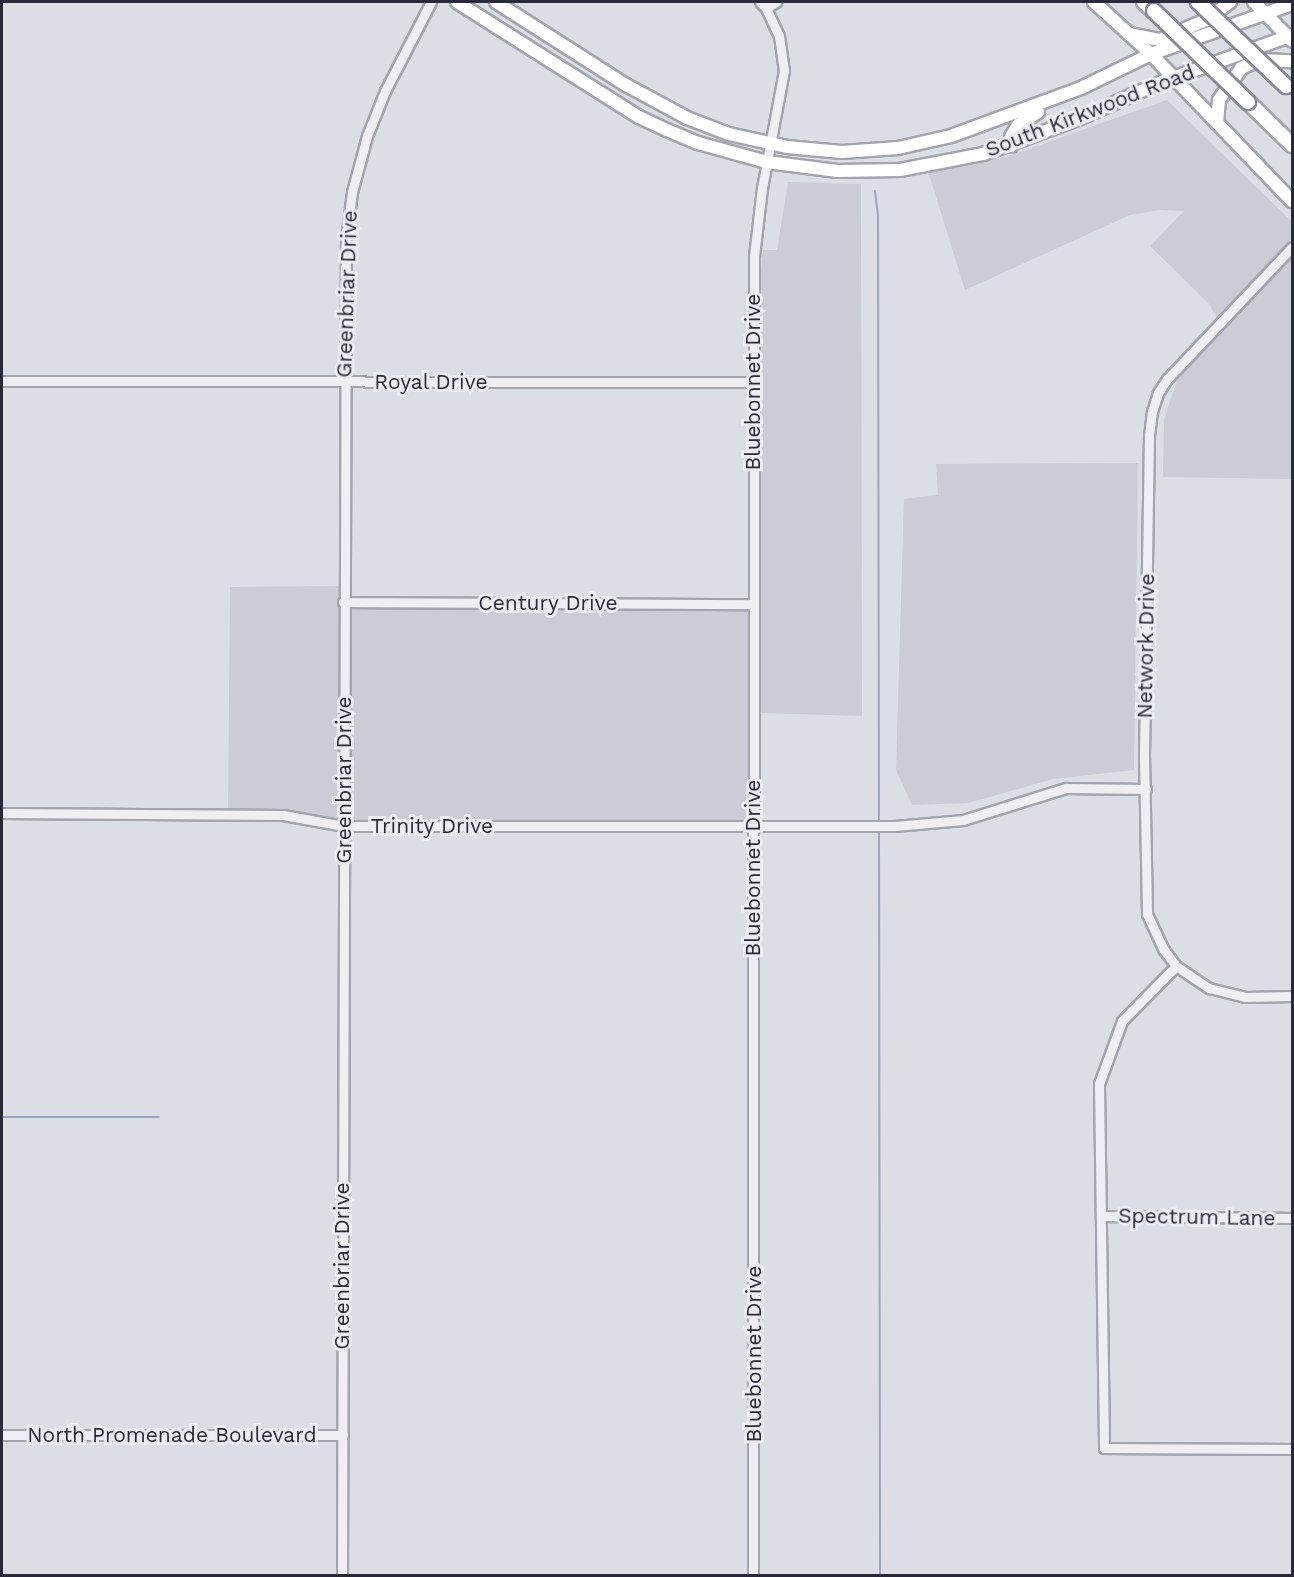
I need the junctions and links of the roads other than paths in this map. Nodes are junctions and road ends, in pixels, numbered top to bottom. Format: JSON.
{"nodes":[{"id":1,"x":431,"y":2,"type":"edge"},
{"id":2,"x":457,"y":2,"type":"edge"},
{"id":3,"x":496,"y":2,"type":"edge"},
{"id":4,"x":776,"y":2,"type":"edge"},
{"id":5,"x":1094,"y":2,"type":"edge"},
{"id":6,"x":1198,"y":2,"type":"edge"},
{"id":7,"x":1230,"y":2,"type":"edge"},
{"id":8,"x":1254,"y":2,"type":"edge"},
{"id":9,"x":1293,"y":4,"type":"edge"},
{"id":10,"x":763,"y":5,"type":"edge"},
{"id":11,"x":1149,"y":6,"type":"edge"},
{"id":12,"x":1266,"y":13,"type":"junction"},
{"id":13,"x":1127,"y":33,"type":"junction"},
{"id":14,"x":1291,"y":38,"type":"edge"},
{"id":15,"x":1151,"y":54,"type":"junction"},
{"id":16,"x":1293,"y":61,"type":"edge"},
{"id":17,"x":603,"y":70,"type":"junction"},
{"id":18,"x":1173,"y":78,"type":"junction"},
{"id":19,"x":594,"y":89,"type":"junction"},
{"id":20,"x":1289,"y":89,"type":"edge"},
{"id":21,"x":1053,"y":100,"type":"junction"},
{"id":22,"x":684,"y":117,"type":"junction"},
{"id":23,"x":1008,"y":117,"type":"junction"},
{"id":24,"x":1217,"y":123,"type":"junction"},
{"id":25,"x":676,"y":134,"type":"junction"},
{"id":26,"x":770,"y":144,"type":"junction"},
{"id":27,"x":1293,"y":145,"type":"edge"},
{"id":28,"x":1011,"y":146,"type":"junction"},
{"id":29,"x":968,"y":158,"type":"junction"},
{"id":30,"x":767,"y":162,"type":"junction"},
{"id":31,"x":1293,"y":201,"type":"edge"},
{"id":32,"x":1293,"y":247,"type":"edge"},
{"id":33,"x":2,"y":381,"type":"edge"},
{"id":34,"x":344,"y":381,"type":"junction"},
{"id":35,"x":753,"y":382,"type":"junction"},
{"id":36,"x":343,"y":602,"type":"junction"},
{"id":37,"x":753,"y":604,"type":"junction"},
{"id":38,"x":1146,"y":789,"type":"junction"},
{"id":39,"x":2,"y":813,"type":"edge"},
{"id":40,"x":344,"y":826,"type":"junction"},
{"id":41,"x":753,"y":826,"type":"junction"},
{"id":42,"x":1176,"y":966,"type":"junction"},
{"id":43,"x":1293,"y":996,"type":"edge"},
{"id":44,"x":1102,"y":1216,"type":"junction"},
{"id":45,"x":1293,"y":1218,"type":"edge"},
{"id":46,"x":343,"y":1434,"type":"junction"},
{"id":47,"x":2,"y":1435,"type":"edge"},
{"id":48,"x":1293,"y":1449,"type":"edge"},
{"id":49,"x":342,"y":1575,"type":"edge"},
{"id":50,"x":753,"y":1575,"type":"edge"}],
"edges":[{"from":1,"to":34,"type":"street","name":"Greenbriar Drive"},
{"from":2,"to":19,"type":"main road","name":"South Kirkwood Road"},
{"from":3,"to":17,"type":"main road","name":"South Kirkwood Road"},
{"from":4,"to":10,"type":"street"},
{"from":5,"to":13,"type":"main road"},
{"from":6,"to":20,"type":"highway","bridge":true},
{"from":7,"to":13,"type":"main road"},
{"from":8,"to":12,"type":"main road"},
{"from":9,"to":12,"type":"main road","name":"South Kirkwood Road"},
{"from":10,"to":26,"type":"street","name":"Bluebonnet Drive"},
{"from":11,"to":27,"type":"highway","bridge":true},
{"from":12,"to":14,"type":"main road"},
{"from":12,"to":15,"type":"main road","name":"South Kirkwood Road"},
{"from":13,"to":15,"type":"main road"},
{"from":14,"to":18,"type":"main road","name":"South Kirkwood Road"},
{"from":15,"to":18,"type":"main road"},
{"from":15,"to":21,"type":"main road","name":"South Kirkwood Road"},
{"from":16,"to":24,"type":"main road"},
{"from":17,"to":19,"type":"main road"},
{"from":17,"to":22,"type":"main road","name":"South Kirkwood Road"},
{"from":18,"to":24,"type":"main road"},
{"from":18,"to":28,"type":"main road","name":"South Kirkwood Road"},
{"from":19,"to":25,"type":"main road","name":"South Kirkwood Road"},
{"from":21,"to":23,"type":"main road","name":"South Kirkwood Road"},
{"from":21,"to":28,"type":"main road"},
{"from":22,"to":25,"type":"main road"},
{"from":22,"to":26,"type":"main road","name":"South Kirkwood Road"},
{"from":23,"to":26,"type":"main road","name":"South Kirkwood Road"},
{"from":23,"to":29,"type":"main road"},
{"from":24,"to":31,"type":"main road"},
{"from":25,"to":30,"type":"main road","name":"South Kirkwood Road"},
{"from":26,"to":30,"type":"street","name":"Bluebonnet Drive"},
{"from":28,"to":29,"type":"main road","name":"South Kirkwood Road"},
{"from":29,"to":30,"type":"main road","name":"South Kirkwood Road"},
{"from":30,"to":35,"type":"street","name":"Bluebonnet Drive"},
{"from":32,"to":38,"type":"street","name":"Network Drive"},
{"from":33,"to":34,"type":"street","name":"Royal Drive"},
{"from":34,"to":35,"type":"street","name":"Royal Drive"},
{"from":34,"to":36,"type":"street","name":"Greenbriar Drive"},
{"from":35,"to":37,"type":"street","name":"Bluebonnet Drive"},
{"from":36,"to":37,"type":"street","name":"Century Drive"},
{"from":36,"to":40,"type":"street","name":"Greenbriar Drive"},
{"from":37,"to":41,"type":"street","name":"Bluebonnet Drive"},
{"from":38,"to":41,"type":"street","name":"Trinity Drive"},
{"from":38,"to":42,"type":"street","name":"Network Drive"},
{"from":39,"to":40,"type":"street","name":"Trinity Drive"},
{"from":40,"to":41,"type":"street","name":"Trinity Drive"},
{"from":40,"to":46,"type":"street","name":"Greenbriar Drive"},
{"from":41,"to":50,"type":"street","name":"Bluebonnet Drive"},
{"from":42,"to":43,"type":"street","name":"Network Drive"},
{"from":42,"to":44,"type":"street"},
{"from":44,"to":45,"type":"street","name":"Spectrum Lane"},
{"from":44,"to":48,"type":"street"},
{"from":46,"to":47,"type":"street","name":"North Promenade Boulevard"},
{"from":46,"to":49,"type":"street","name":"Greenbriar Drive"}]}
